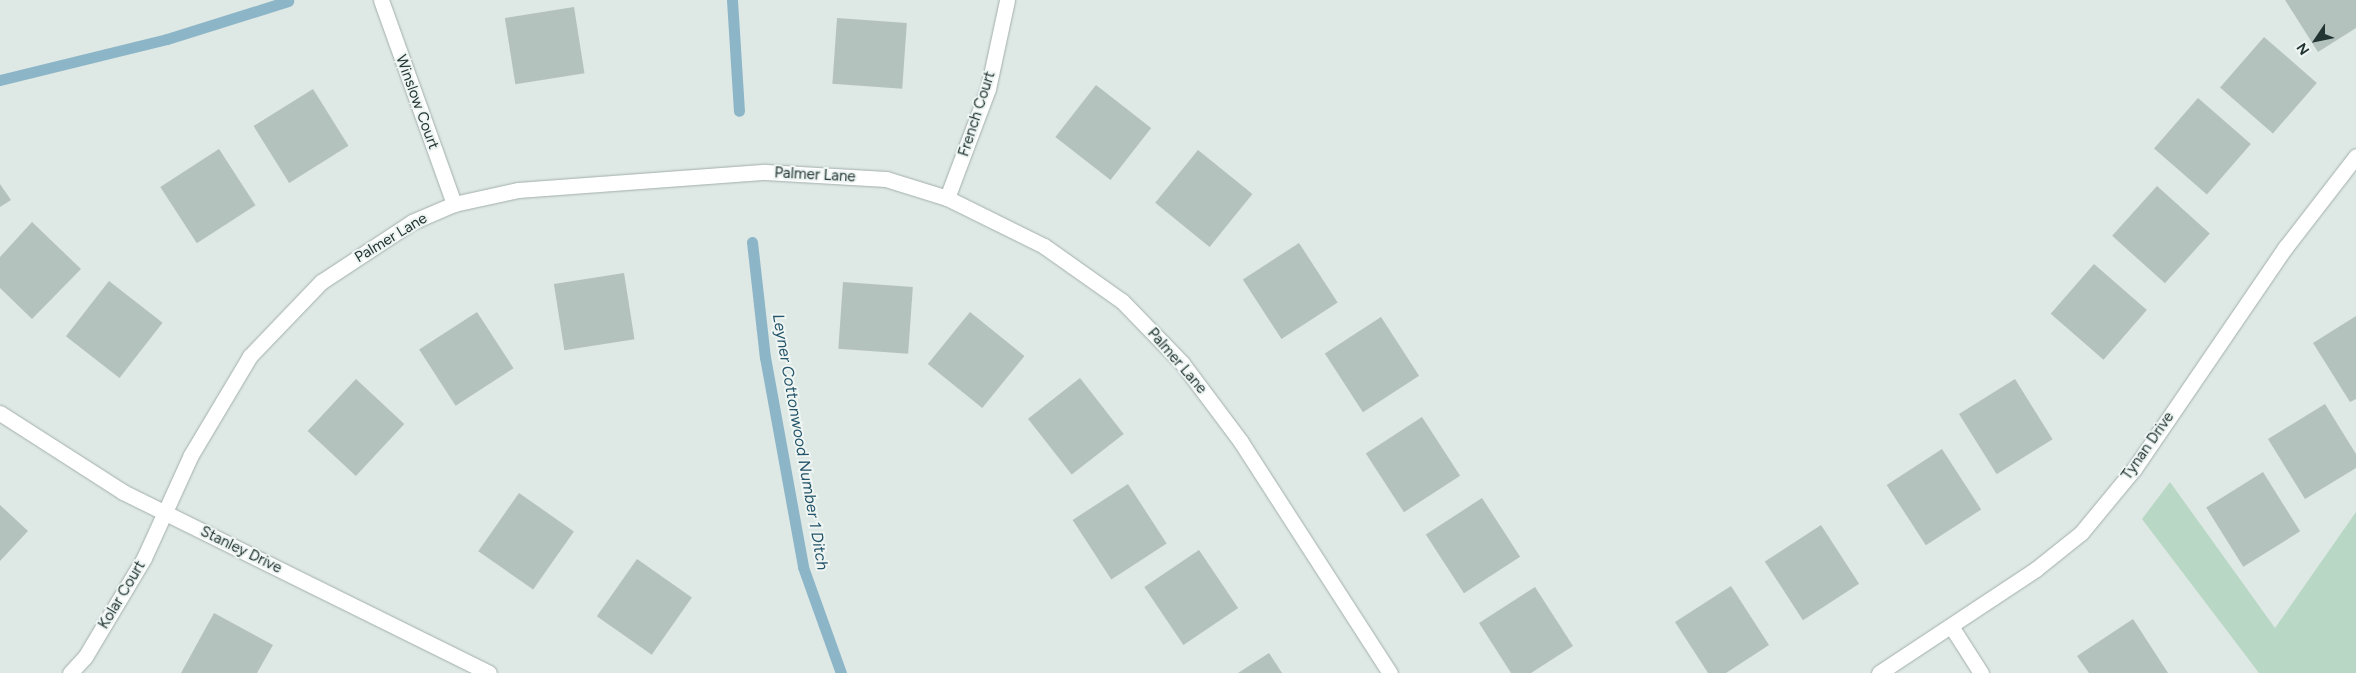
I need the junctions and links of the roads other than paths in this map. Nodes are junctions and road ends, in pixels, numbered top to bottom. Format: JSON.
{"nodes":[{"id":1,"x":381,"y":0,"type":"edge"},
{"id":2,"x":1007,"y":0,"type":"edge"},
{"id":3,"x":2356,"y":156,"type":"edge"},
{"id":4,"x":947,"y":198,"type":"junction"},
{"id":5,"x":454,"y":204,"type":"junction"},
{"id":6,"x":0,"y":413,"type":"edge"},
{"id":7,"x":164,"y":511,"type":"junction"},
{"id":8,"x":1951,"y":626,"type":"junction"},
{"id":9,"x":70,"y":673,"type":"edge"},
{"id":10,"x":489,"y":673,"type":"edge"},
{"id":11,"x":1390,"y":673,"type":"edge"},
{"id":12,"x":1879,"y":673,"type":"edge"},
{"id":13,"x":1981,"y":673,"type":"edge"}],
"edges":[{"from":1,"to":5,"type":"street","name":"Winslow Court"},
{"from":2,"to":4,"type":"street","name":"French Court"},
{"from":3,"to":8,"type":"street","name":"Tynan Drive"},
{"from":4,"to":5,"type":"street","name":"Palmer Lane"},
{"from":4,"to":11,"type":"street","name":"Palmer Lane"},
{"from":5,"to":7,"type":"street","name":"Palmer Lane"},
{"from":6,"to":7,"type":"street","name":"Stanley Drive"},
{"from":7,"to":9,"type":"street","name":"Kolar Court"},
{"from":7,"to":10,"type":"street","name":"Stanley Drive"},
{"from":8,"to":12,"type":"street","name":"Tynan Drive"},
{"from":8,"to":13,"type":"street"}]}
